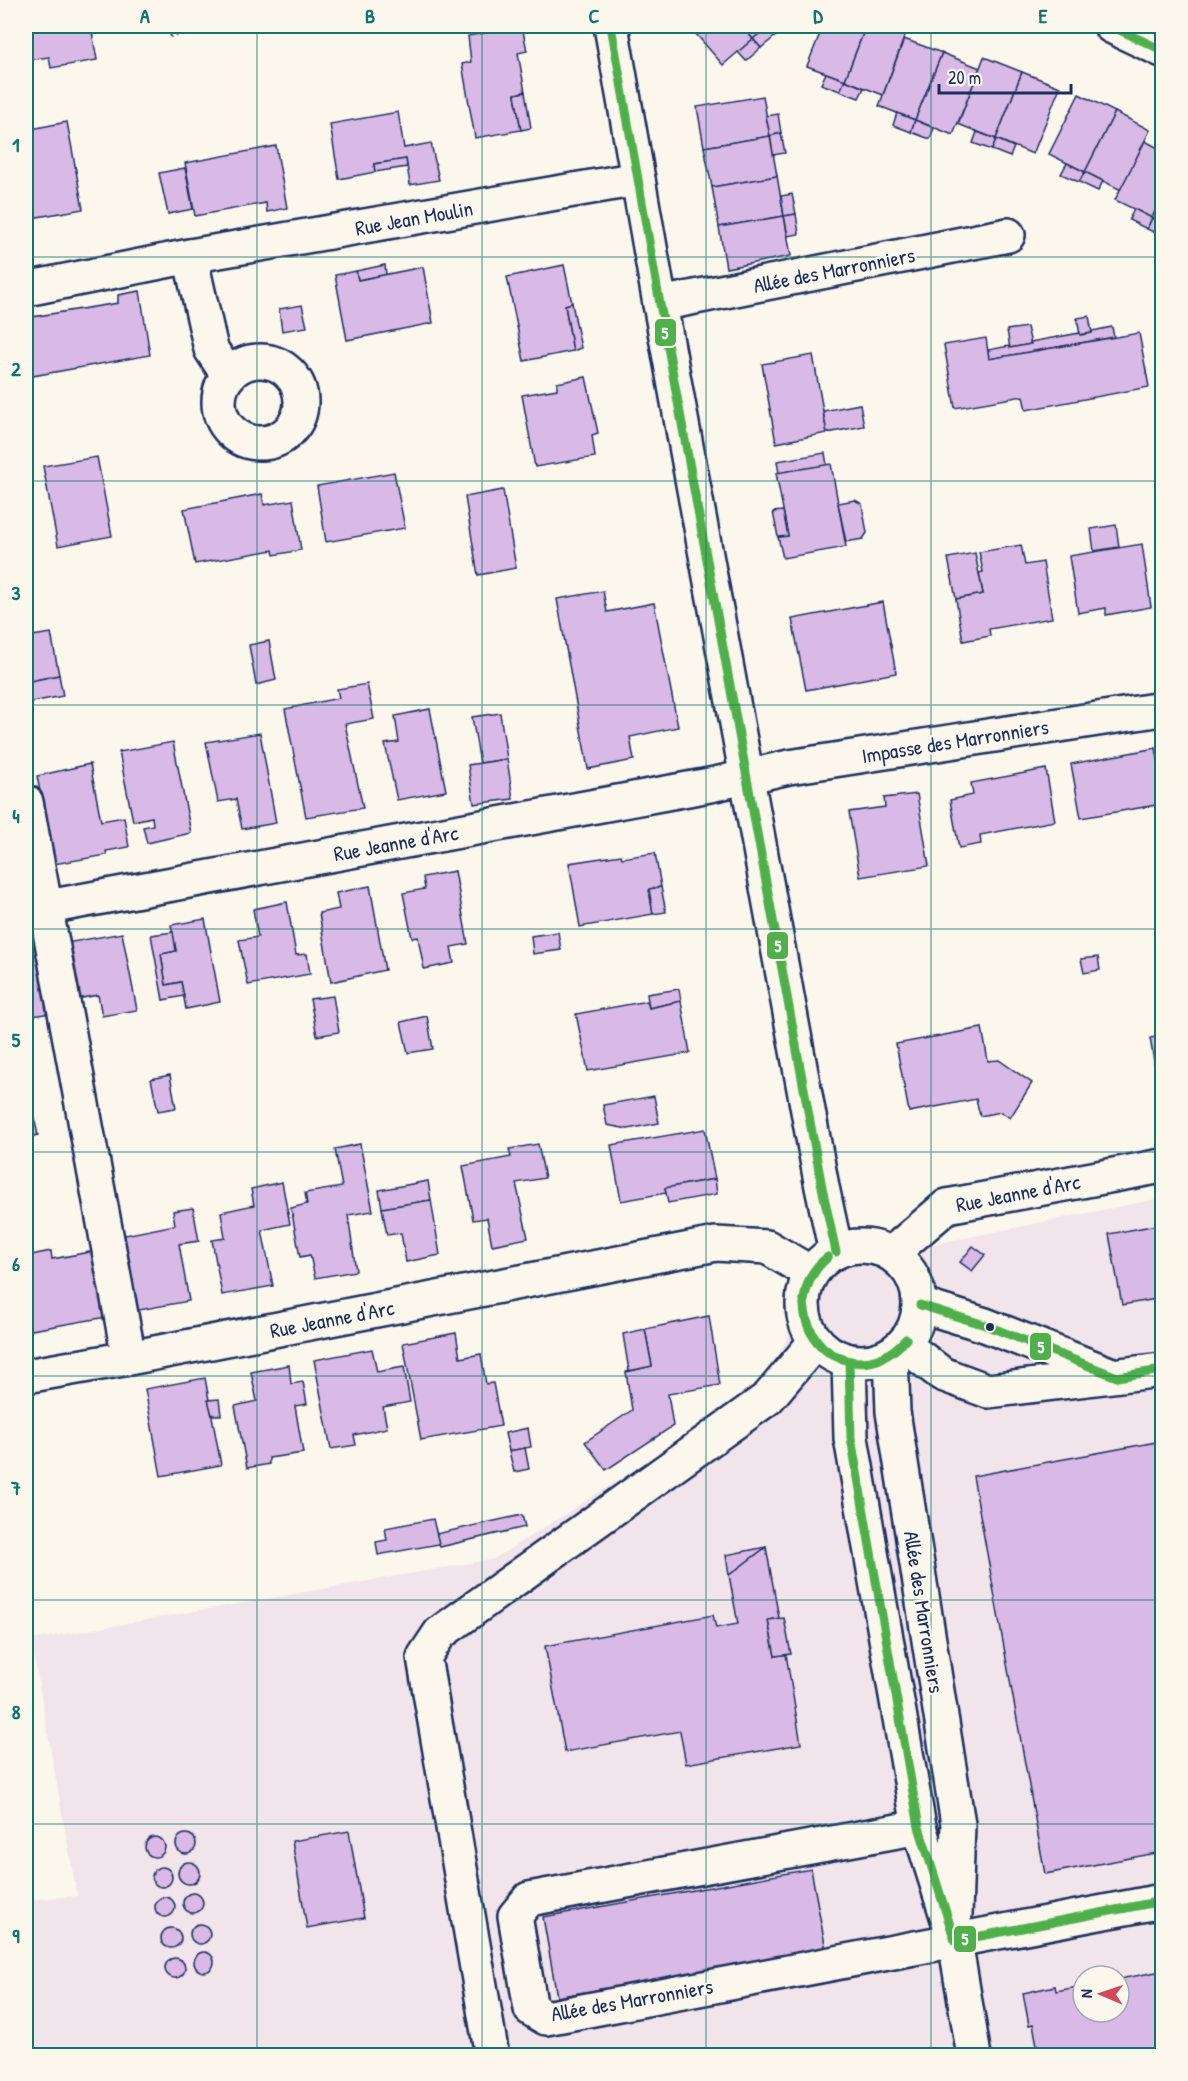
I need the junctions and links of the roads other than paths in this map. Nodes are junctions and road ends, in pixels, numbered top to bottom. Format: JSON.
{"nodes":[{"id":1,"x":611,"y":26,"type":"edge"},
{"id":2,"x":1111,"y":26,"type":"edge"},
{"id":3,"x":1162,"y":50,"type":"edge"},
{"id":4,"x":638,"y":178,"type":"junction"},
{"id":5,"x":1008,"y":235,"type":"dead end"},
{"id":6,"x":190,"y":256,"type":"junction"},
{"id":7,"x":26,"y":289,"type":"edge"},
{"id":8,"x":660,"y":304,"type":"junction"},
{"id":9,"x":228,"y":375,"type":"dead end"},
{"id":10,"x":1162,"y":709,"type":"edge"},
{"id":11,"x":747,"y":775,"type":"junction"},
{"id":12,"x":26,"y":802,"type":"edge"},
{"id":13,"x":35,"y":909,"type":"edge"},
{"id":14,"x":1162,"y":1166,"type":"edge"},
{"id":15,"x":836,"y":1252,"type":"junction"},
{"id":16,"x":891,"y":1254,"type":"junction"},
{"id":17,"x":811,"y":1273,"type":"junction"},
{"id":18,"x":920,"y":1305,"type":"junction"},
{"id":19,"x":816,"y":1341,"type":"junction"},
{"id":20,"x":897,"y":1349,"type":"junction"},
{"id":21,"x":129,"y":1358,"type":"junction"},
{"id":22,"x":849,"y":1361,"type":"junction"},
{"id":23,"x":1162,"y":1370,"type":"edge"},
{"id":24,"x":26,"y":1376,"type":"edge"},
{"id":25,"x":1117,"y":1377,"type":"junction"},
{"id":26,"x":919,"y":1827,"type":"junction"},
{"id":27,"x":1162,"y":1901,"type":"edge"},
{"id":28,"x":955,"y":1941,"type":"junction"},
{"id":29,"x":492,"y":2055,"type":"edge"},
{"id":30,"x":974,"y":2055,"type":"edge"}],
"edges":[{"from":1,"to":4,"type":"street"},
{"from":2,"to":3,"type":"street"},
{"from":4,"to":6,"type":"street","name":"Rue Jean Moulin"},
{"from":4,"to":8,"type":"street"},
{"from":5,"to":8,"type":"street","name":"Allée des Marronniers"},
{"from":6,"to":7,"type":"street","name":"Rue Jean Moulin"},
{"from":6,"to":9,"type":"street"},
{"from":8,"to":11,"type":"street"},
{"from":10,"to":11,"type":"street","name":"Impasse des Marronniers"},
{"from":11,"to":13,"type":"street","name":"Rue Jeanne d'Arc"},
{"from":11,"to":15,"type":"street"},
{"from":12,"to":13,"type":"street"},
{"from":13,"to":21,"type":"street"},
{"from":14,"to":16,"type":"street","name":"Rue Jeanne d'Arc"},
{"from":15,"to":16,"type":"street"},
{"from":15,"to":17,"type":"street"},
{"from":16,"to":18,"type":"street"},
{"from":17,"to":19,"type":"street"},
{"from":17,"to":21,"type":"street","name":"Rue Jeanne d'Arc"},
{"from":18,"to":20,"type":"street"},
{"from":18,"to":25,"type":"street"},
{"from":19,"to":22,"type":"street"},
{"from":19,"to":29,"type":"street"},
{"from":20,"to":22,"type":"street"},
{"from":20,"to":25,"type":"street"},
{"from":20,"to":28,"type":"street","name":"Allée des Marronniers"},
{"from":21,"to":24,"type":"street","name":"Rue Jeanne d'Arc"},
{"from":22,"to":26,"type":"street","name":"Allée des Marronniers"},
{"from":23,"to":25,"type":"street"},
{"from":26,"to":28,"type":"street","name":"Allée des Marronniers"},
{"from":26,"to":28,"type":"street","name":"Allée des Marronniers"},
{"from":27,"to":28,"type":"street","name":"Allée des Marronniers"},
{"from":28,"to":30,"type":"street"}]}
